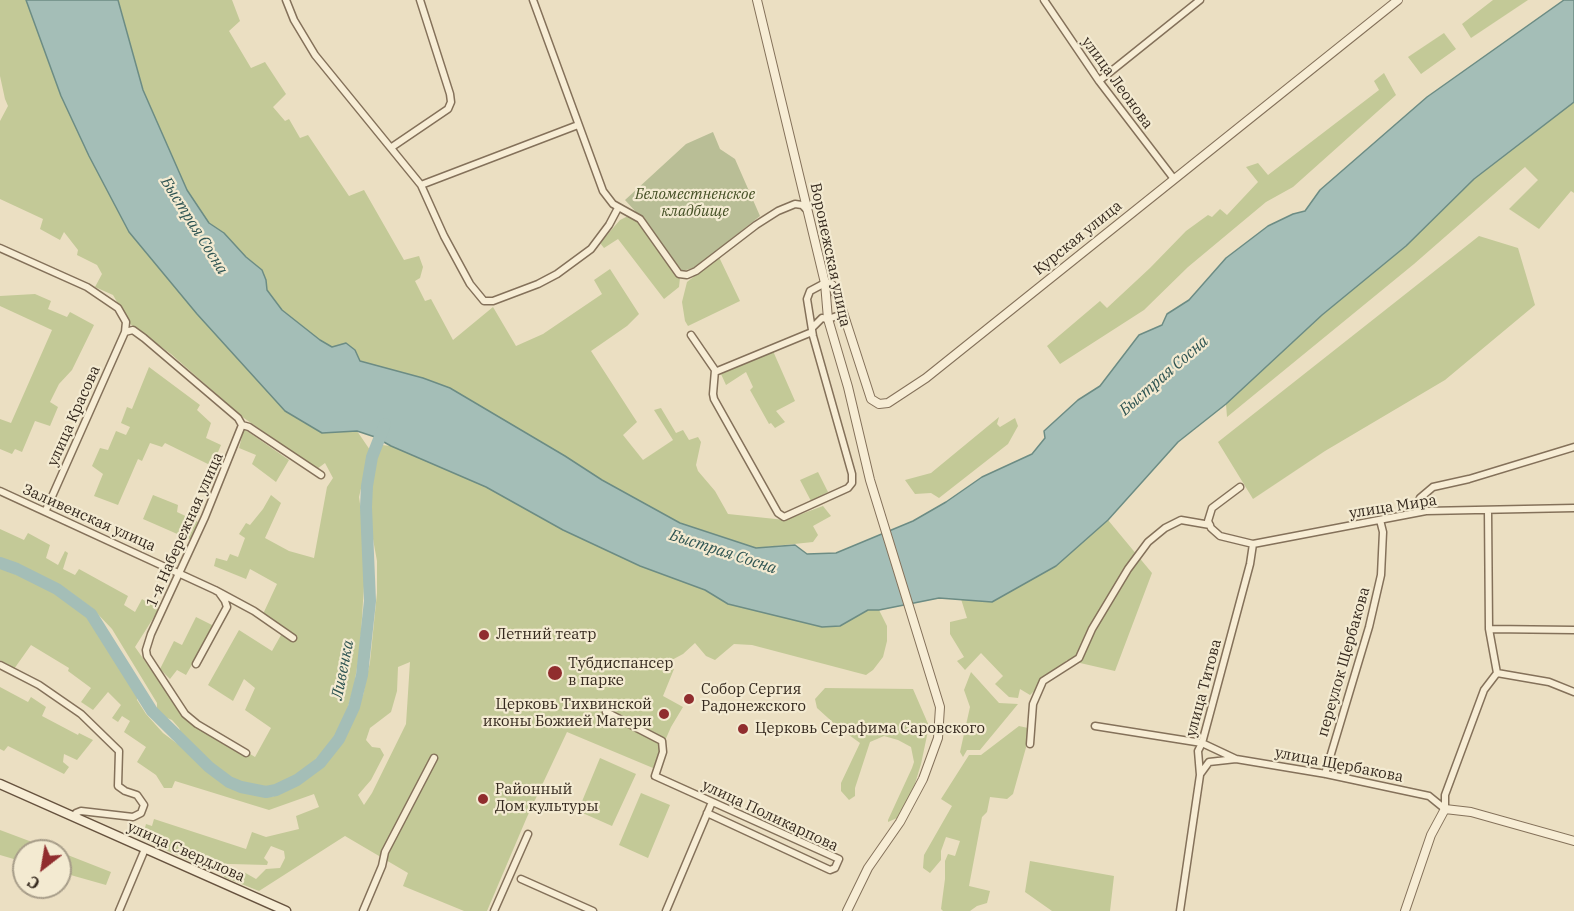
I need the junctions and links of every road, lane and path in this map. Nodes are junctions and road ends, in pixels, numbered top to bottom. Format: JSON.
{"nodes":[{"id":1,"x":286,"y":0,"type":"edge"},
{"id":2,"x":420,"y":0,"type":"edge"},
{"id":3,"x":533,"y":0,"type":"edge"},
{"id":4,"x":757,"y":0,"type":"edge"},
{"id":5,"x":1044,"y":0,"type":"edge"},
{"id":6,"x":1200,"y":0,"type":"edge"},
{"id":7,"x":1398,"y":0,"type":"edge"},
{"id":8,"x":1099,"y":81,"type":"junction"},
{"id":9,"x":578,"y":125,"type":"junction"},
{"id":10,"x":392,"y":147,"type":"junction"},
{"id":11,"x":1174,"y":179,"type":"junction"},
{"id":12,"x":421,"y":185,"type":"junction"},
{"id":13,"x":618,"y":208,"type":"junction"},
{"id":14,"x":807,"y":210,"type":"junction"},
{"id":15,"x":0,"y":248,"type":"edge"},
{"id":16,"x":825,"y":283,"type":"junction"},
{"id":17,"x":828,"y":319,"type":"junction"},
{"id":18,"x":847,"y":322,"type":"junction"},
{"id":19,"x":812,"y":330,"type":"junction"},
{"id":20,"x":125,"y":332,"type":"junction"},
{"id":21,"x":691,"y":335,"type":"dead end"},
{"id":22,"x":715,"y":372,"type":"junction"},
{"id":23,"x":242,"y":425,"type":"junction"},
{"id":24,"x":1574,"y":447,"type":"edge"},
{"id":25,"x":321,"y":475,"type":"dead end"},
{"id":26,"x":1240,"y":486,"type":"dead end"},
{"id":27,"x":0,"y":491,"type":"edge"},
{"id":28,"x":1574,"y":508,"type":"edge"},
{"id":29,"x":45,"y":510,"type":"junction"},
{"id":30,"x":1488,"y":510,"type":"junction"},
{"id":31,"x":1417,"y":512,"type":"junction"},
{"id":32,"x":1380,"y":520,"type":"junction"},
{"id":33,"x":1210,"y":525,"type":"junction"},
{"id":34,"x":1253,"y":544,"type":"junction"},
{"id":35,"x":180,"y":573,"type":"junction"},
{"id":36,"x":215,"y":590,"type":"junction"},
{"id":37,"x":1489,"y":629,"type":"junction"},
{"id":38,"x":1574,"y":630,"type":"edge"},
{"id":39,"x":293,"y":638,"type":"dead end"},
{"id":40,"x":196,"y":664,"type":"dead end"},
{"id":41,"x":0,"y":665,"type":"edge"},
{"id":42,"x":1497,"y":673,"type":"junction"},
{"id":43,"x":1574,"y":692,"type":"edge"},
{"id":44,"x":606,"y":712,"type":"dead end"},
{"id":45,"x":1095,"y":726,"type":"dead end"},
{"id":46,"x":1202,"y":743,"type":"junction"},
{"id":47,"x":1030,"y":744,"type":"dead end"},
{"id":48,"x":246,"y":753,"type":"dead end"},
{"id":49,"x":434,"y":758,"type":"dead end"},
{"id":50,"x":1236,"y":759,"type":"junction"},
{"id":51,"x":1325,"y":774,"type":"junction"},
{"id":52,"x":1200,"y":775,"type":"junction"},
{"id":53,"x":0,"y":784,"type":"edge"},
{"id":54,"x":712,"y":802,"type":"junction"},
{"id":55,"x":1445,"y":809,"type":"junction"},
{"id":56,"x":707,"y":813,"type":"junction"},
{"id":57,"x":76,"y":817,"type":"junction"},
{"id":58,"x":528,"y":834,"type":"dead end"},
{"id":59,"x":1574,"y":841,"type":"edge"},
{"id":60,"x":145,"y":849,"type":"junction"},
{"id":61,"x":521,"y":879,"type":"dead end"},
{"id":62,"x":119,"y":911,"type":"edge"},
{"id":63,"x":286,"y":911,"type":"edge"},
{"id":64,"x":363,"y":911,"type":"edge"},
{"id":65,"x":495,"y":911,"type":"edge"},
{"id":66,"x":593,"y":911,"type":"edge"},
{"id":67,"x":666,"y":911,"type":"edge"},
{"id":68,"x":847,"y":911,"type":"edge"},
{"id":69,"x":1180,"y":911,"type":"edge"},
{"id":70,"x":1405,"y":911,"type":"edge"}],
"edges":[{"from":1,"to":10,"type":"street"},
{"from":2,"to":10,"type":"street"},
{"from":3,"to":9,"type":"street"},
{"from":4,"to":14,"type":"street","name":"Воронежская улица"},
{"from":5,"to":8,"type":"street","name":"улица Леонова"},
{"from":6,"to":8,"type":"street"},
{"from":7,"to":11,"type":"street","name":"Курская улица"},
{"from":8,"to":11,"type":"street","name":"улица Леонова"},
{"from":9,"to":12,"type":"street"},
{"from":9,"to":13,"type":"street"},
{"from":10,"to":12,"type":"street"},
{"from":11,"to":18,"type":"street","name":"Курская улица"},
{"from":12,"to":13,"type":"street"},
{"from":13,"to":14,"type":"street"},
{"from":14,"to":16,"type":"street","name":"Воронежская улица"},
{"from":15,"to":20,"type":"street"},
{"from":16,"to":17,"type":"street","name":"Воронежская улица"},
{"from":16,"to":18,"type":"street","name":"Курская улица"},
{"from":16,"to":19,"type":"street"},
{"from":17,"to":18,"type":"street"},
{"from":17,"to":19,"type":"street"},
{"from":17,"to":68,"type":"street","name":"Воронежская улица"},
{"from":19,"to":22,"type":"street"},
{"from":19,"to":22,"type":"street"},
{"from":20,"to":23,"type":"street"},
{"from":20,"to":29,"type":"street","name":"улица Красова"},
{"from":21,"to":22,"type":"street"},
{"from":23,"to":25,"type":"street"},
{"from":23,"to":35,"type":"street","name":"1-я Набережная улица"},
{"from":24,"to":31,"type":"street"},
{"from":26,"to":33,"type":"street"},
{"from":27,"to":29,"type":"street","name":"Заливенская улица"},
{"from":28,"to":30,"type":"street","name":"улица Мира"},
{"from":29,"to":35,"type":"street","name":"Заливенская улица"},
{"from":30,"to":31,"type":"street","name":"улица Мира"},
{"from":30,"to":37,"type":"street"},
{"from":31,"to":32,"type":"street","name":"улица Мира"},
{"from":32,"to":34,"type":"street","name":"улица Мира"},
{"from":32,"to":51,"type":"street","name":"переулок Щербакова"},
{"from":33,"to":34,"type":"street"},
{"from":33,"to":47,"type":"street"},
{"from":34,"to":46,"type":"street","name":"улица Титова"},
{"from":35,"to":36,"type":"street","name":"Заливенская улица"},
{"from":35,"to":48,"type":"street","name":"1-я Набережная улица"},
{"from":36,"to":39,"type":"street","name":"Заливенская улица"},
{"from":36,"to":40,"type":"street"},
{"from":37,"to":38,"type":"street"},
{"from":37,"to":42,"type":"street"},
{"from":41,"to":57,"type":"street","name":"улица Свердлова"},
{"from":42,"to":43,"type":"street"},
{"from":42,"to":55,"type":"street"},
{"from":44,"to":54,"type":"street","name":"улица Поликарпова"},
{"from":45,"to":46,"type":"street","name":"улица Щербакова"},
{"from":46,"to":50,"type":"street","name":"улица Щербакова"},
{"from":46,"to":52,"type":"street","name":"улица Титова"},
{"from":49,"to":64,"type":"street"},
{"from":50,"to":51,"type":"street","name":"улица Щербакова"},
{"from":50,"to":52,"type":"street"},
{"from":51,"to":55,"type":"street","name":"улица Щербакова"},
{"from":52,"to":69,"type":"street","name":"улица Титова"},
{"from":53,"to":57,"type":"main road","name":"улица Свердлова"},
{"from":54,"to":56,"type":"street"},
{"from":54,"to":56,"type":"street","name":"улица Поликарпова"},
{"from":55,"to":59,"type":"street","name":"улица Щербакова"},
{"from":55,"to":70,"type":"street"},
{"from":56,"to":67,"type":"street"},
{"from":57,"to":60,"type":"main road","name":"улица Свердлова"},
{"from":58,"to":65,"type":"street"},
{"from":60,"to":62,"type":"street"},
{"from":60,"to":63,"type":"main road","name":"улица Свердлова"},
{"from":61,"to":66,"type":"street"}]}
